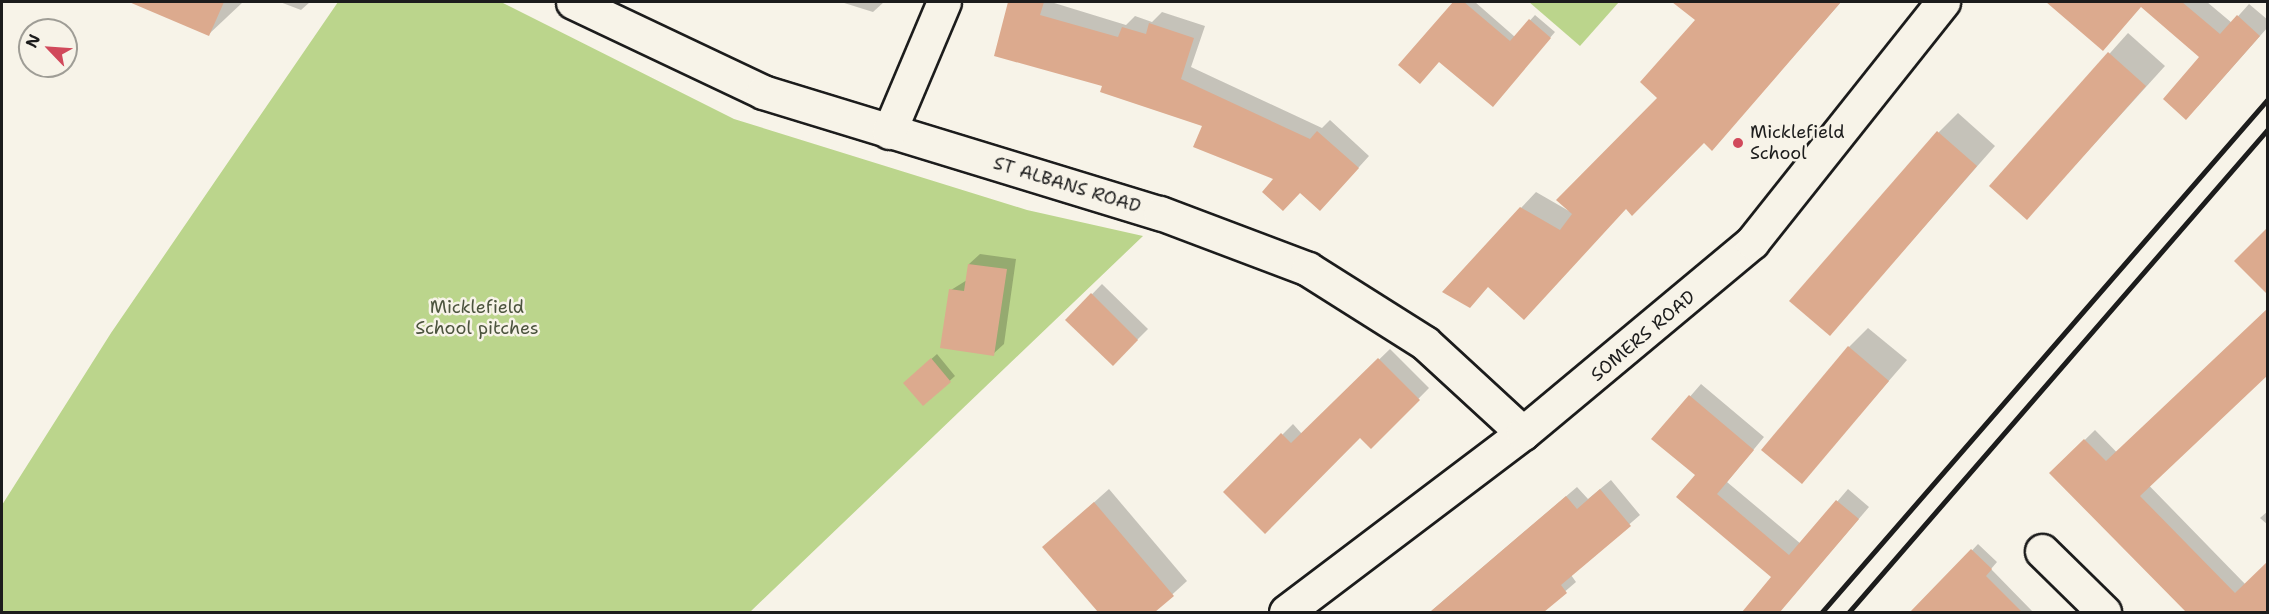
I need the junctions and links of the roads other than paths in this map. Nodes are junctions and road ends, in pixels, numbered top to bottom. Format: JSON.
{"nodes":[{"id":1,"x":573,"y":2,"type":"edge"},
{"id":2,"x":944,"y":2,"type":"edge"},
{"id":3,"x":1943,"y":2,"type":"edge"},
{"id":4,"x":889,"y":132,"type":"junction"},
{"id":5,"x":1523,"y":433,"type":"junction"},
{"id":6,"x":2042,"y":551,"type":"dead end"},
{"id":7,"x":1286,"y":612,"type":"edge"},
{"id":8,"x":2104,"y":612,"type":"edge"}],
"edges":[{"from":1,"to":4,"type":"street","name":"ST ALBANS ROAD"},
{"from":2,"to":4,"type":"street"},
{"from":3,"to":5,"type":"street","name":"SOMERS ROAD"},
{"from":4,"to":5,"type":"street","name":"ST ALBANS ROAD"},
{"from":5,"to":7,"type":"street","name":"SOMERS ROAD"},
{"from":6,"to":8,"type":"street"}]}
